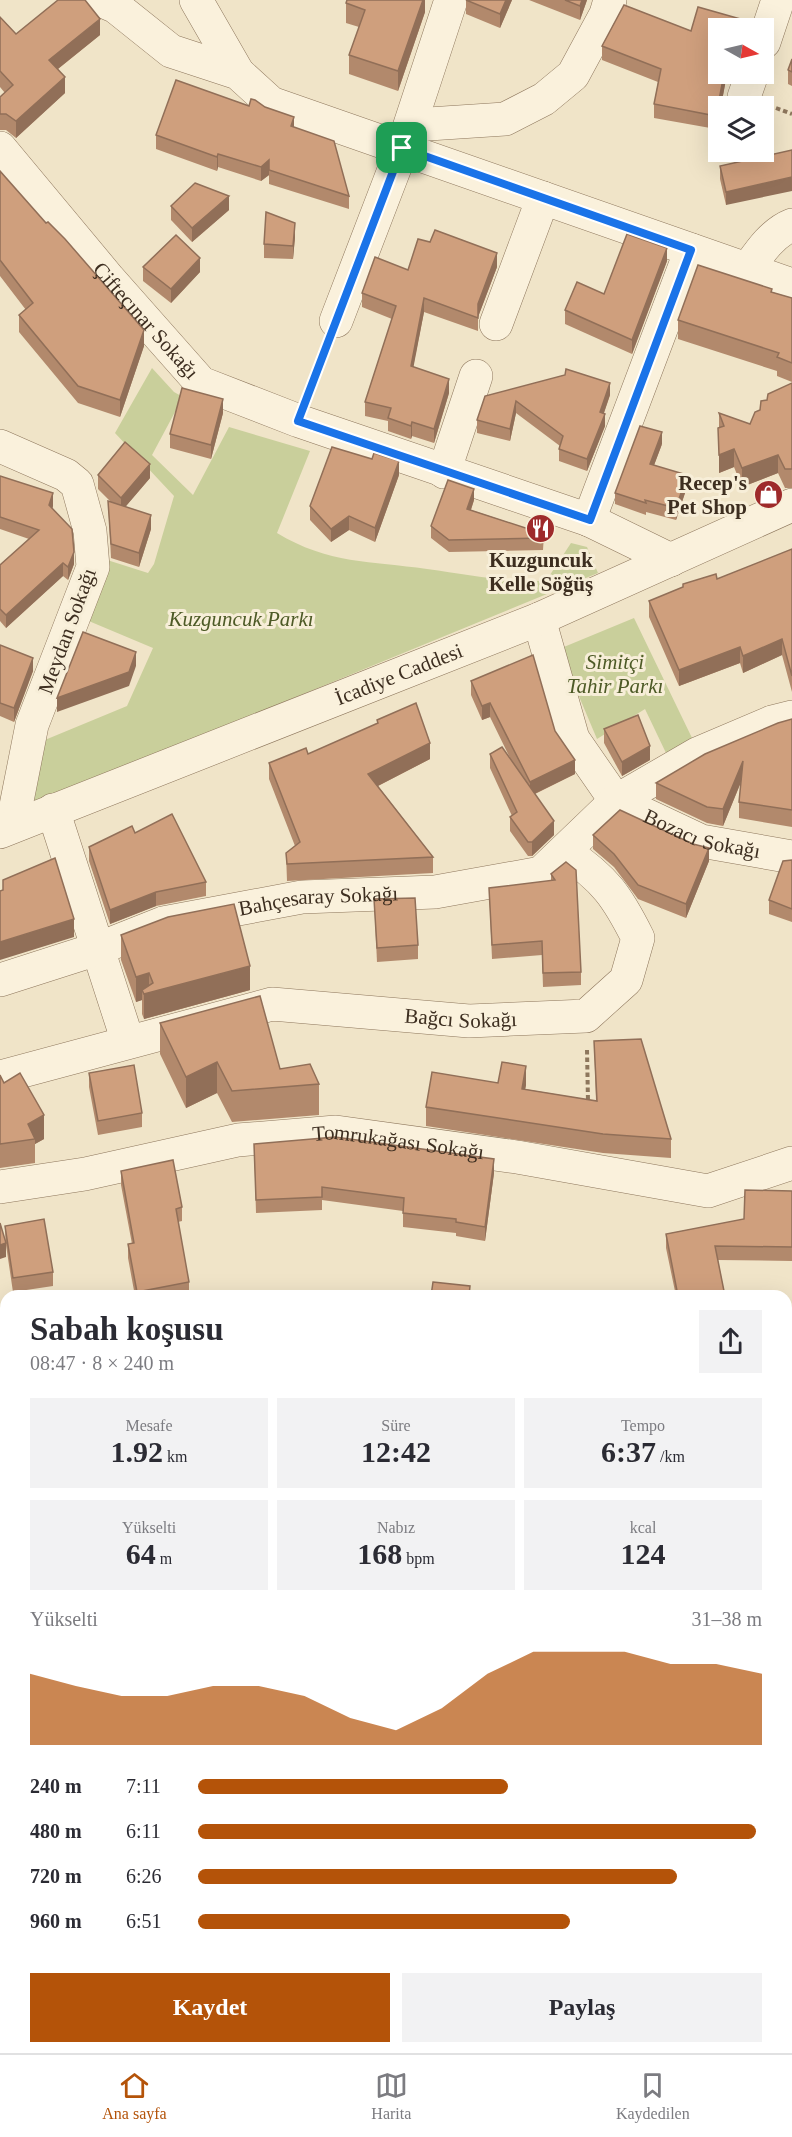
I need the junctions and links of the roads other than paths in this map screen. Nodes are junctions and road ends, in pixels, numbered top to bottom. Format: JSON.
{"nodes":[{"id":1,"x":100,"y":0,"type":"edge"},
{"id":2,"x":196,"y":0,"type":"edge"},
{"id":3,"x":451,"y":0,"type":"edge"},
{"id":4,"x":610,"y":0,"type":"edge"},
{"id":5,"x":778,"y":0,"type":"edge"},
{"id":6,"x":772,"y":18,"type":"edge"},
{"id":7,"x":238,"y":73,"type":"junction"},
{"id":8,"x":0,"y":148,"type":"edge"},
{"id":9,"x":402,"y":148,"type":"junction"},
{"id":10,"x":543,"y":198,"type":"junction"},
{"id":11,"x":792,"y":225,"type":"edge"},
{"id":12,"x":691,"y":250,"type":"junction"},
{"id":13,"x":747,"y":270,"type":"junction"},
{"id":14,"x":792,"y":285,"type":"edge"},
{"id":15,"x":336,"y":321,"type":"road end"},
{"id":16,"x":496,"y":324,"type":"dead end"},
{"id":17,"x":476,"y":376,"type":"dead end"},
{"id":18,"x":0,"y":446,"type":"edge"},
{"id":19,"x":444,"y":472,"type":"junction"},
{"id":20,"x":792,"y":505,"type":"edge"},
{"id":21,"x":590,"y":520,"type":"junction"},
{"id":22,"x":671,"y":560,"type":"junction"},
{"id":23,"x":539,"y":619,"type":"junction"},
{"id":24,"x":792,"y":717,"type":"edge"},
{"id":25,"x":12,"y":763,"type":"edge"},
{"id":26,"x":616,"y":801,"type":"junction"},
{"id":27,"x":53,"y":810,"type":"junction"},
{"id":28,"x":6,"y":829,"type":"edge"},
{"id":29,"x":565,"y":852,"type":"junction"},
{"id":30,"x":792,"y":857,"type":"edge"},
{"id":31,"x":100,"y":948,"type":"junction"},
{"id":32,"x":0,"y":980,"type":"edge"},
{"id":33,"x":128,"y":1042,"type":"junction"},
{"id":34,"x":0,"y":1077,"type":"edge"},
{"id":35,"x":792,"y":1163,"type":"edge"},
{"id":36,"x":0,"y":1187,"type":"edge"}],
"edges":[{"from":1,"to":7,"type":"street"},
{"from":2,"to":7,"type":"street"},
{"from":3,"to":9,"type":"street"},
{"from":4,"to":9,"type":"street"},
{"from":5,"to":6,"type":"street"},
{"from":7,"to":9,"type":"street"},
{"from":8,"to":19,"type":"street","name":"Çifteçınar Sokağı"},
{"from":9,"to":10,"type":"street"},
{"from":9,"to":15,"type":"street"},
{"from":10,"to":12,"type":"street"},
{"from":10,"to":16,"type":"street"},
{"from":11,"to":13,"type":"street"},
{"from":12,"to":13,"type":"street"},
{"from":12,"to":21,"type":"street"},
{"from":13,"to":14,"type":"street"},
{"from":17,"to":19,"type":"street"},
{"from":18,"to":25,"type":"street","name":"Meydan Sokağı"},
{"from":19,"to":21,"type":"street","name":"Çifteçınar Sokağı"},
{"from":20,"to":22,"type":"street","name":"İcadiye Caddesi"},
{"from":21,"to":22,"type":"street","name":"Çifteçınar Sokağı"},
{"from":22,"to":23,"type":"street","name":"İcadiye Caddesi"},
{"from":23,"to":26,"type":"street"},
{"from":23,"to":27,"type":"street","name":"İcadiye Caddesi"},
{"from":24,"to":26,"type":"street","name":"Bahçesaray Sokağı"},
{"from":25,"to":28,"type":"street","name":"Meydan Sokağı"},
{"from":26,"to":29,"type":"street","name":"Bahçesaray Sokağı"},
{"from":26,"to":30,"type":"street","name":"Bozacı Sokağı"},
{"from":27,"to":28,"type":"street","name":"İcadiye Caddesi"},
{"from":27,"to":31,"type":"street"},
{"from":29,"to":31,"type":"street","name":"Bahçesaray Sokağı"},
{"from":29,"to":33,"type":"street","name":"Bağcı Sokağı"},
{"from":31,"to":32,"type":"street","name":"Bahçesaray Sokağı"},
{"from":31,"to":33,"type":"street"},
{"from":33,"to":34,"type":"street","name":"Bağcı Sokağı"},
{"from":35,"to":36,"type":"street","name":"Tomrukağası Sokağı"}]}
